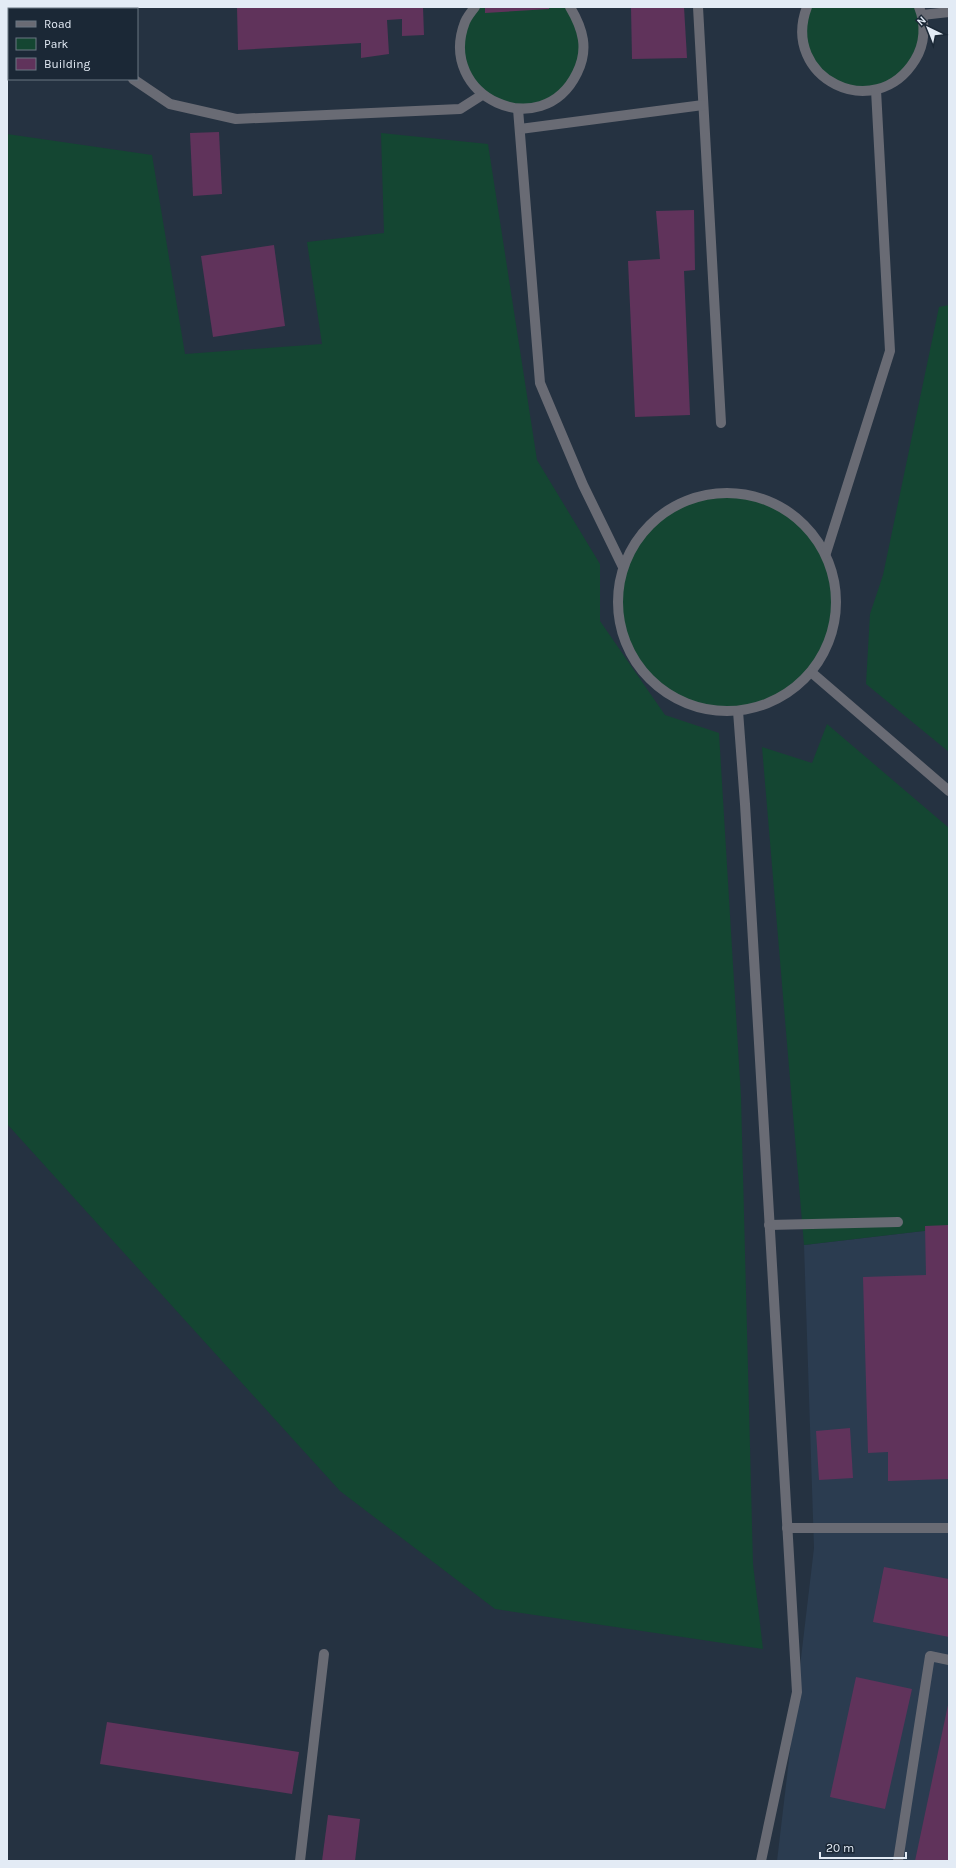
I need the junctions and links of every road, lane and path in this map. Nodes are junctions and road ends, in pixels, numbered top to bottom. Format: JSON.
{"nodes":[{"id":1,"x":475,"y":7,"type":"edge"},
{"id":2,"x":570,"y":7,"type":"edge"},
{"id":3,"x":698,"y":7,"type":"edge"},
{"id":4,"x":807,"y":7,"type":"edge"},
{"id":5,"x":920,"y":11,"type":"edge"},
{"id":6,"x":949,"y":12,"type":"edge"},
{"id":7,"x":134,"y":80,"type":"edge"},
{"id":8,"x":876,"y":90,"type":"junction"},
{"id":9,"x":482,"y":95,"type":"junction"},
{"id":10,"x":703,"y":105,"type":"junction"},
{"id":11,"x":518,"y":109,"type":"junction"},
{"id":12,"x":520,"y":129,"type":"junction"},
{"id":13,"x":721,"y":423,"type":"dead end"},
{"id":14,"x":826,"y":553,"type":"junction"},
{"id":15,"x":623,"y":566,"type":"junction"},
{"id":16,"x":812,"y":672,"type":"junction"},
{"id":17,"x":738,"y":711,"type":"junction"},
{"id":18,"x":949,"y":791,"type":"edge"},
{"id":19,"x":898,"y":1222,"type":"dead end"},
{"id":20,"x":769,"y":1225,"type":"junction"},
{"id":21,"x":787,"y":1528,"type":"junction"},
{"id":22,"x":949,"y":1528,"type":"edge"},
{"id":23,"x":324,"y":1654,"type":"dead end"},
{"id":24,"x":949,"y":1660,"type":"edge"},
{"id":25,"x":300,"y":1861,"type":"edge"},
{"id":26,"x":761,"y":1861,"type":"edge"},
{"id":27,"x":898,"y":1861,"type":"edge"}],
"edges":[{"from":1,"to":9,"type":"street"},
{"from":2,"to":11,"type":"street"},
{"from":3,"to":10,"type":"street"},
{"from":4,"to":8,"type":"street"},
{"from":5,"to":6,"type":"street"},
{"from":5,"to":8,"type":"street"},
{"from":7,"to":9,"type":"street"},
{"from":8,"to":14,"type":"street"},
{"from":9,"to":11,"type":"street"},
{"from":10,"to":12,"type":"street"},
{"from":10,"to":13,"type":"street"},
{"from":11,"to":12,"type":"street"},
{"from":12,"to":15,"type":"street"},
{"from":14,"to":15,"type":"street"},
{"from":14,"to":16,"type":"street"},
{"from":15,"to":17,"type":"street"},
{"from":16,"to":17,"type":"street"},
{"from":16,"to":18,"type":"street"},
{"from":17,"to":20,"type":"street"},
{"from":19,"to":20,"type":"street"},
{"from":20,"to":21,"type":"street"},
{"from":21,"to":22,"type":"street"},
{"from":21,"to":26,"type":"street"},
{"from":23,"to":25,"type":"street"},
{"from":24,"to":27,"type":"street"}]}
